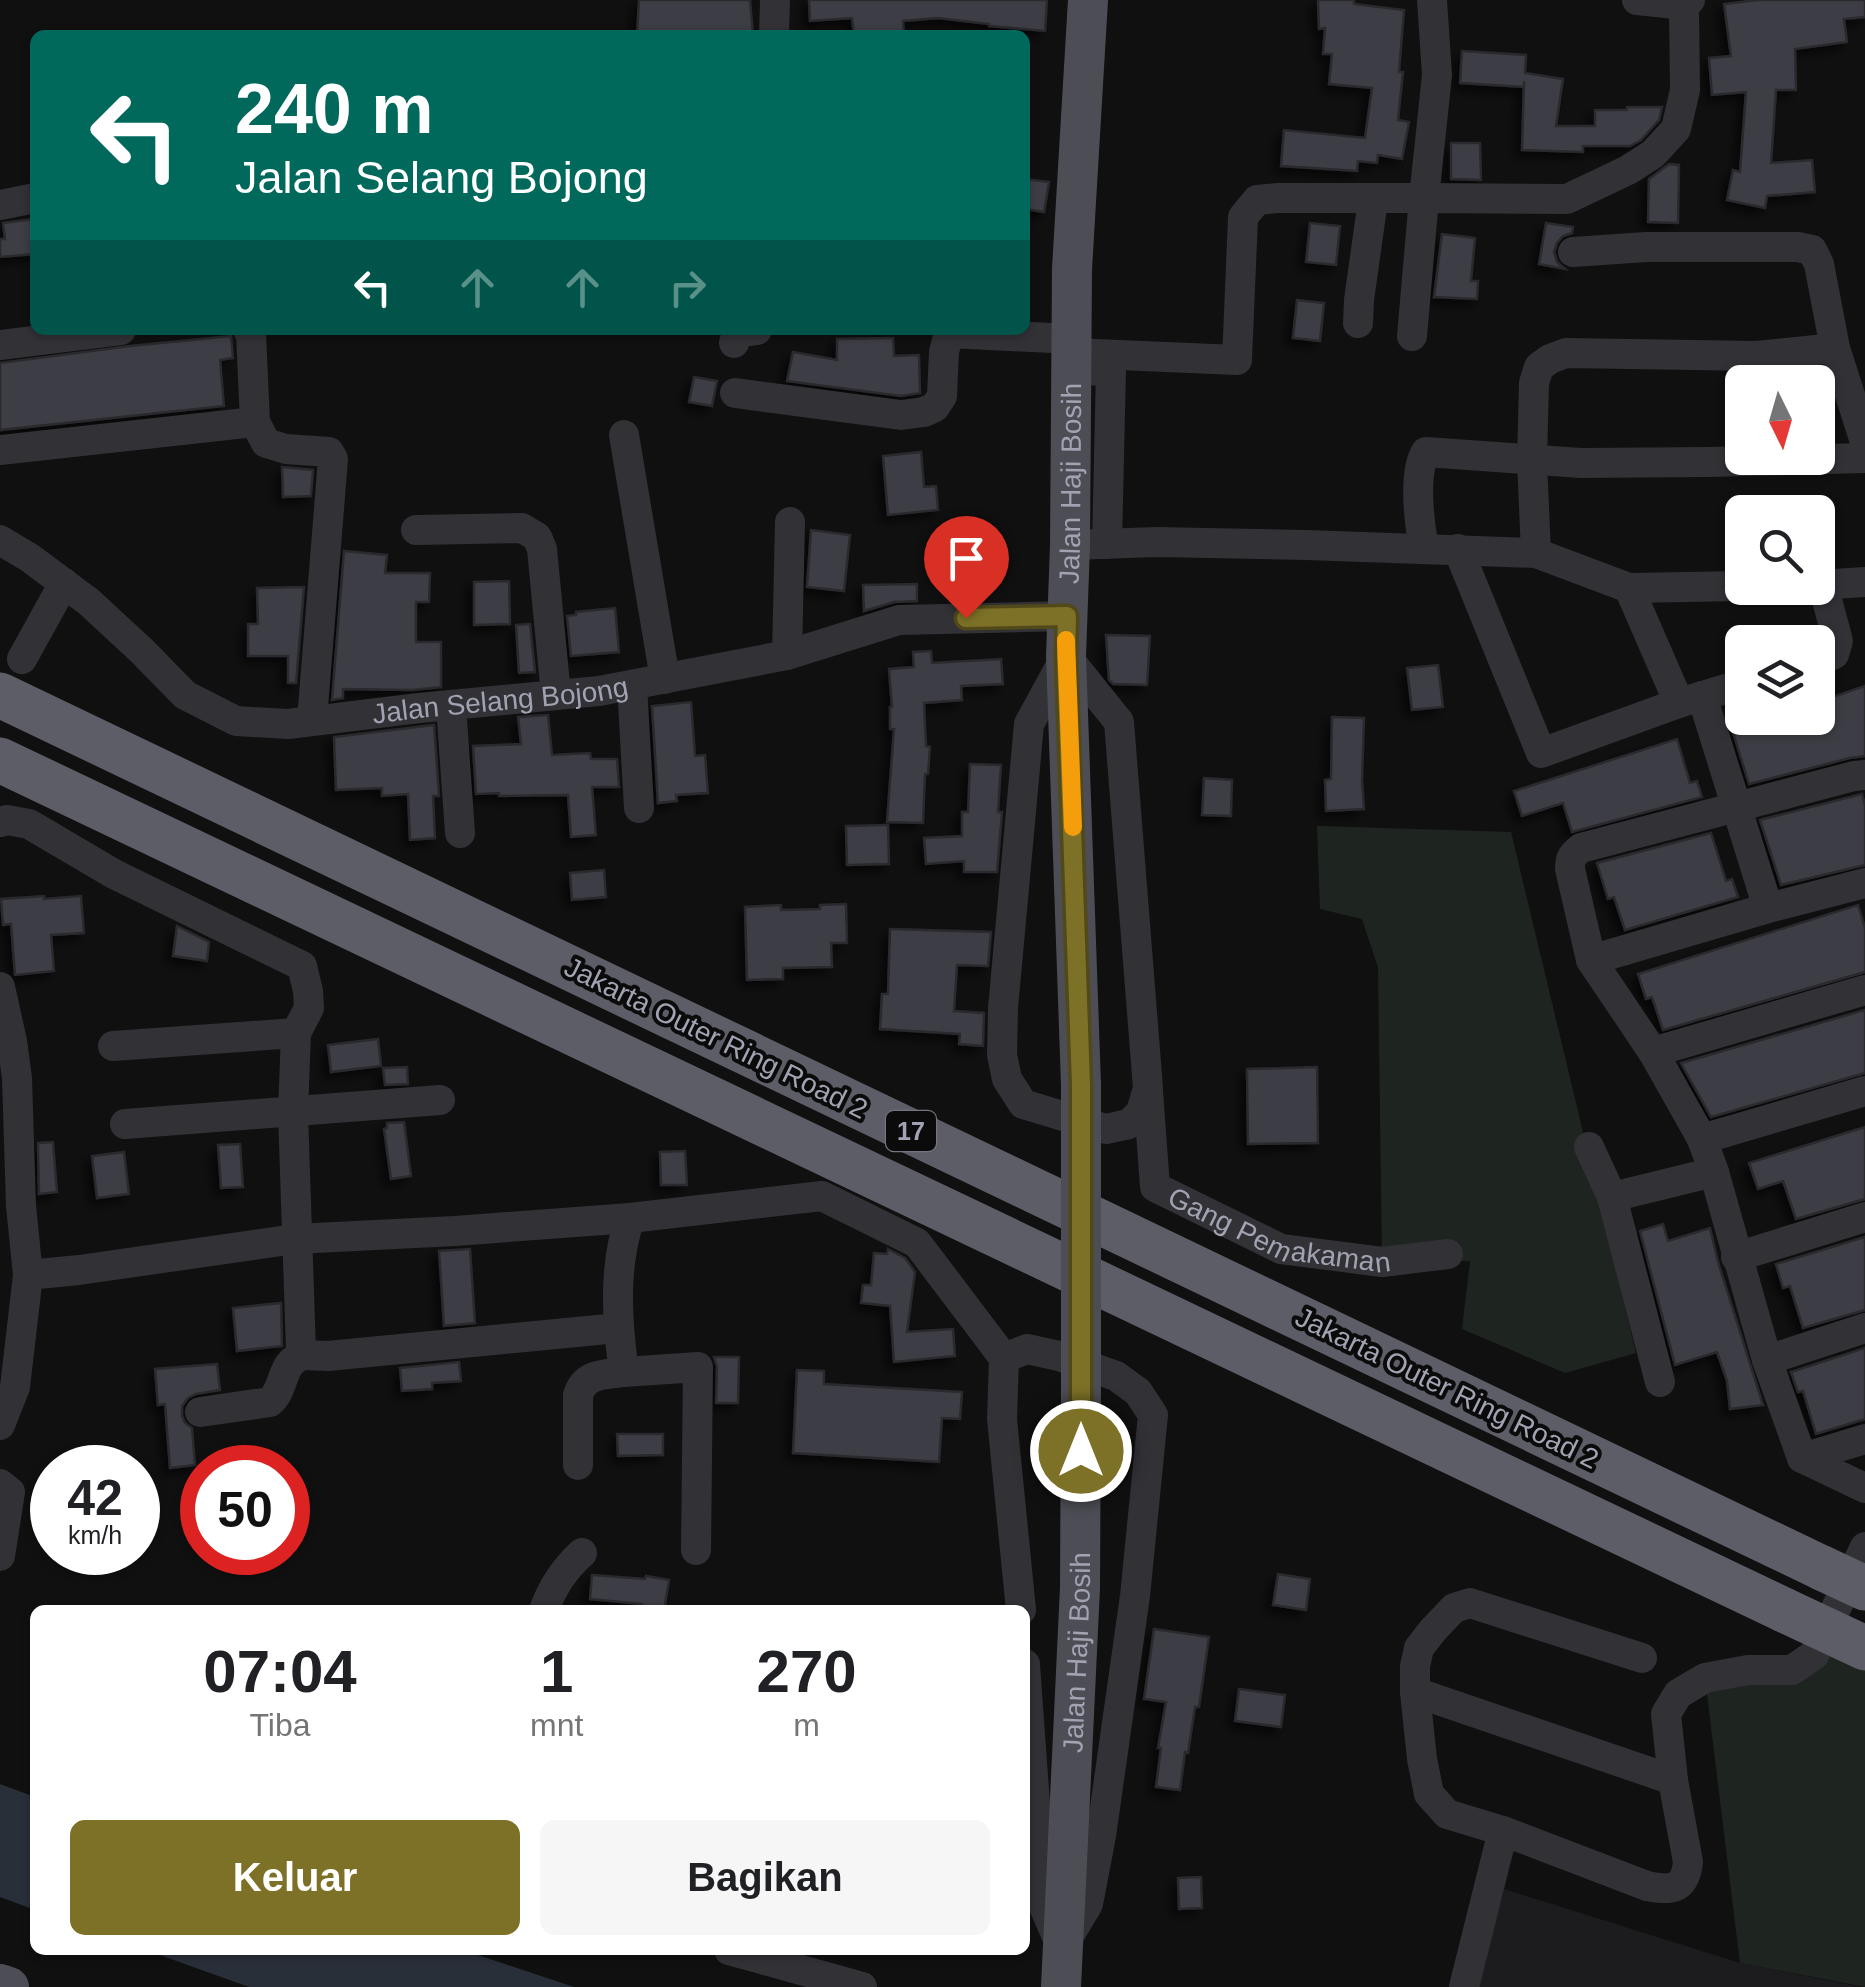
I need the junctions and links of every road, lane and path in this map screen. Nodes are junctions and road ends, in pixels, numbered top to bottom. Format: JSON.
{"nodes":[{"id":1,"x":775,"y":0,"type":"edge"},
{"id":2,"x":1088,"y":0,"type":"edge"},
{"id":3,"x":1432,"y":0,"type":"edge"},
{"id":4,"x":1637,"y":0,"type":"edge"},
{"id":5,"x":1688,"y":3,"type":"edge"},
{"id":6,"x":774,"y":30,"type":"edge"},
{"id":7,"x":1424,"y":198,"type":"junction"},
{"id":8,"x":30,"y":199,"type":"edge"},
{"id":9,"x":1373,"y":200,"type":"junction"},
{"id":10,"x":0,"y":205,"type":"edge"},
{"id":11,"x":1572,"y":252,"type":"dead end"},
{"id":12,"x":1358,"y":323,"type":"dead end"},
{"id":13,"x":78,"y":335,"type":"edge"},
{"id":14,"x":251,"y":335,"type":"edge"},
{"id":15,"x":944,"y":335,"type":"edge"},
{"id":16,"x":961,"y":335,"type":"edge"},
{"id":17,"x":1412,"y":336,"type":"dead end"},
{"id":18,"x":0,"y":344,"type":"edge"},
{"id":19,"x":1836,"y":348,"type":"junction"},
{"id":20,"x":1072,"y":354,"type":"junction"},
{"id":21,"x":735,"y":392,"type":"dead end"},
{"id":22,"x":256,"y":422,"type":"junction"},
{"id":23,"x":624,"y":435,"type":"dead end"},
{"id":24,"x":1865,"y":442,"type":"edge"},
{"id":25,"x":0,"y":450,"type":"edge"},
{"id":26,"x":1865,"y":458,"type":"edge"},
{"id":27,"x":1532,"y":461,"type":"junction"},
{"id":28,"x":790,"y":522,"type":"dead end"},
{"id":29,"x":416,"y":530,"type":"dead end"},
{"id":30,"x":0,"y":540,"type":"edge"},
{"id":31,"x":1088,"y":544,"type":"junction"},
{"id":32,"x":1424,"y":547,"type":"junction"},
{"id":33,"x":1458,"y":550,"type":"junction"},
{"id":34,"x":1536,"y":553,"type":"junction"},
{"id":35,"x":1865,"y":582,"type":"edge"},
{"id":36,"x":64,"y":583,"type":"junction"},
{"id":37,"x":1835,"y":584,"type":"edge"},
{"id":38,"x":1725,"y":586,"type":"edge"},
{"id":39,"x":1629,"y":588,"type":"junction"},
{"id":40,"x":1066,"y":636,"type":"junction"},
{"id":41,"x":787,"y":655,"type":"junction"},
{"id":42,"x":11,"y":677,"type":"edge"},
{"id":43,"x":665,"y":679,"type":"junction"},
{"id":44,"x":632,"y":686,"type":"junction"},
{"id":45,"x":1725,"y":689,"type":"edge"},
{"id":46,"x":556,"y":695,"type":"junction"},
{"id":47,"x":1690,"y":700,"type":"junction"},
{"id":48,"x":451,"y":706,"type":"junction"},
{"id":49,"x":312,"y":720,"type":"junction"},
{"id":50,"x":0,"y":760,"type":"edge"},
{"id":51,"x":1860,"y":775,"type":"edge"},
{"id":52,"x":639,"y":808,"type":"dead end"},
{"id":53,"x":1736,"y":808,"type":"junction"},
{"id":54,"x":0,"y":822,"type":"edge"},
{"id":55,"x":460,"y":833,"type":"dead end"},
{"id":56,"x":1865,"y":883,"type":"edge"},
{"id":57,"x":1768,"y":908,"type":"junction"},
{"id":58,"x":1592,"y":960,"type":"junction"},
{"id":59,"x":0,"y":987,"type":"edge"},
{"id":60,"x":1865,"y":990,"type":"edge"},
{"id":61,"x":296,"y":1033,"type":"junction"},
{"id":62,"x":113,"y":1046,"type":"dead end"},
{"id":63,"x":1653,"y":1052,"type":"junction"},
{"id":64,"x":1148,"y":1088,"type":"junction"},
{"id":65,"x":1865,"y":1090,"type":"edge"},
{"id":66,"x":440,"y":1100,"type":"dead end"},
{"id":67,"x":292,"y":1113,"type":"junction"},
{"id":68,"x":125,"y":1124,"type":"dead end"},
{"id":69,"x":1702,"y":1139,"type":"junction"},
{"id":70,"x":1590,"y":1147,"type":"dead end"},
{"id":71,"x":1714,"y":1172,"type":"junction"},
{"id":72,"x":1612,"y":1196,"type":"junction"},
{"id":73,"x":1865,"y":1217,"type":"edge"},
{"id":74,"x":630,"y":1218,"type":"junction"},
{"id":75,"x":296,"y":1239,"type":"junction"},
{"id":76,"x":1448,"y":1254,"type":"dead end"},
{"id":77,"x":1736,"y":1257,"type":"junction"},
{"id":78,"x":28,"y":1274,"type":"junction"},
{"id":79,"x":618,"y":1328,"type":"junction"},
{"id":80,"x":1865,"y":1328,"type":"edge"},
{"id":81,"x":304,"y":1355,"type":"junction"},
{"id":82,"x":1004,"y":1358,"type":"junction"},
{"id":83,"x":1767,"y":1360,"type":"junction"},
{"id":84,"x":624,"y":1372,"type":"junction"},
{"id":85,"x":1660,"y":1382,"type":"dead end"},
{"id":86,"x":200,"y":1412,"type":"dead end"},
{"id":87,"x":0,"y":1426,"type":"edge"},
{"id":88,"x":1865,"y":1439,"type":"edge"},
{"id":89,"x":1802,"y":1458,"type":"junction"},
{"id":90,"x":578,"y":1465,"type":"dead end"},
{"id":91,"x":0,"y":1484,"type":"edge"},
{"id":92,"x":1865,"y":1488,"type":"edge"},
{"id":93,"x":1865,"y":1546,"type":"edge"},
{"id":94,"x":696,"y":1550,"type":"dead end"},
{"id":95,"x":582,"y":1552,"type":"dead end"},
{"id":96,"x":0,"y":1556,"type":"edge"},
{"id":97,"x":1865,"y":1588,"type":"edge"},
{"id":98,"x":546,"y":1605,"type":"edge"},
{"id":99,"x":1021,"y":1605,"type":"edge"},
{"id":100,"x":1865,"y":1648,"type":"edge"},
{"id":101,"x":1642,"y":1658,"type":"dead end"},
{"id":102,"x":1415,"y":1692,"type":"junction"},
{"id":103,"x":1030,"y":1734,"type":"edge"},
{"id":104,"x":1673,"y":1780,"type":"junction"},
{"id":105,"x":1503,"y":1831,"type":"junction"},
{"id":106,"x":747,"y":1955,"type":"edge"},
{"id":107,"x":1061,"y":1968,"type":"edge"},
{"id":108,"x":0,"y":1984,"type":"edge"},
{"id":109,"x":9,"y":1987,"type":"edge"},
{"id":110,"x":862,"y":1987,"type":"edge"},
{"id":111,"x":1464,"y":1987,"type":"edge"}],
"edges":[{"from":1,"to":6,"type":"street"},
{"from":2,"to":20,"type":"main road","name":"Jalan Haji Bosih"},
{"from":3,"to":7,"type":"street"},
{"from":4,"to":5,"type":"street"},
{"from":5,"to":7,"type":"street"},
{"from":7,"to":9,"type":"street"},
{"from":7,"to":17,"type":"street"},
{"from":8,"to":10,"type":"street"},
{"from":9,"to":12,"type":"street"},
{"from":9,"to":20,"type":"street"},
{"from":11,"to":19,"type":"street"},
{"from":13,"to":18,"type":"street"},
{"from":14,"to":22,"type":"street"},
{"from":15,"to":21,"type":"street"},
{"from":16,"to":20,"type":"street"},
{"from":19,"to":24,"type":"street"},
{"from":19,"to":27,"type":"street"},
{"from":20,"to":31,"type":"main road","name":"Jalan Haji Bosih"},
{"from":22,"to":25,"type":"street"},
{"from":22,"to":49,"type":"street"},
{"from":23,"to":43,"type":"street"},
{"from":26,"to":27,"type":"street"},
{"from":27,"to":32,"type":"street"},
{"from":27,"to":34,"type":"street"},
{"from":28,"to":41,"type":"street"},
{"from":29,"to":46,"type":"street"},
{"from":30,"to":36,"type":"street","name":"Jalan Selang Bojong"},
{"from":31,"to":32,"type":"street"},
{"from":31,"to":40,"type":"main road","name":"Jalan Haji Bosih"},
{"from":32,"to":33,"type":"street"},
{"from":33,"to":34,"type":"street"},
{"from":33,"to":47,"type":"street"},
{"from":34,"to":39,"type":"street"},
{"from":35,"to":37,"type":"street"},
{"from":36,"to":42,"type":"street"},
{"from":36,"to":49,"type":"street","name":"Jalan Selang Bojong"},
{"from":38,"to":39,"type":"street"},
{"from":39,"to":47,"type":"street"},
{"from":40,"to":41,"type":"street","name":"Jalan Selang Bojong"},
{"from":40,"to":64,"type":"street"},
{"from":40,"to":64,"type":"street"},
{"from":40,"to":107,"type":"main road","name":"Jalan Haji Bosih","bridge":true},
{"from":41,"to":43,"type":"street","name":"Jalan Selang Bojong"},
{"from":42,"to":97,"type":"highway","name":"Jakarta Outer Ring Road 2","number":"17","bridge":true},
{"from":43,"to":44,"type":"street","name":"Jalan Selang Bojong"},
{"from":44,"to":46,"type":"street","name":"Jalan Selang Bojong"},
{"from":44,"to":52,"type":"street"},
{"from":45,"to":47,"type":"street"},
{"from":46,"to":48,"type":"street","name":"Jalan Selang Bojong"},
{"from":47,"to":53,"type":"street"},
{"from":48,"to":49,"type":"street","name":"Jalan Selang Bojong"},
{"from":48,"to":55,"type":"street"},
{"from":50,"to":100,"type":"highway","name":"Jakarta Outer Ring Road 2","number":"17","bridge":true},
{"from":51,"to":53,"type":"street"},
{"from":53,"to":57,"type":"street"},
{"from":53,"to":58,"type":"street"},
{"from":54,"to":61,"type":"street"},
{"from":56,"to":57,"type":"street"},
{"from":57,"to":58,"type":"street"},
{"from":58,"to":63,"type":"street"},
{"from":59,"to":78,"type":"street"},
{"from":60,"to":63,"type":"street"},
{"from":61,"to":62,"type":"street"},
{"from":61,"to":67,"type":"street"},
{"from":63,"to":69,"type":"street"},
{"from":64,"to":76,"type":"street","name":"Gang Pemakaman"},
{"from":65,"to":69,"type":"street"},
{"from":66,"to":67,"type":"street"},
{"from":67,"to":68,"type":"street"},
{"from":67,"to":75,"type":"street"},
{"from":69,"to":71,"type":"street"},
{"from":70,"to":72,"type":"street"},
{"from":71,"to":72,"type":"street"},
{"from":71,"to":77,"type":"street"},
{"from":72,"to":85,"type":"street"},
{"from":73,"to":77,"type":"street"},
{"from":74,"to":75,"type":"street"},
{"from":74,"to":79,"type":"street"},
{"from":74,"to":82,"type":"street"},
{"from":75,"to":78,"type":"street"},
{"from":75,"to":81,"type":"street"},
{"from":77,"to":83,"type":"street"},
{"from":78,"to":87,"type":"street"},
{"from":79,"to":81,"type":"street"},
{"from":79,"to":84,"type":"street"},
{"from":80,"to":83,"type":"street"},
{"from":81,"to":86,"type":"street"},
{"from":82,"to":99,"type":"street"},
{"from":82,"to":107,"type":"street"},
{"from":83,"to":89,"type":"street"},
{"from":84,"to":90,"type":"street"},
{"from":84,"to":94,"type":"street"},
{"from":88,"to":89,"type":"street"},
{"from":89,"to":92,"type":"street"},
{"from":91,"to":96,"type":"street"},
{"from":93,"to":104,"type":"street"},
{"from":95,"to":98,"type":"street"},
{"from":101,"to":102,"type":"street"},
{"from":102,"to":104,"type":"street"},
{"from":102,"to":105,"type":"street"},
{"from":103,"to":107,"type":"street"},
{"from":104,"to":105,"type":"street"},
{"from":105,"to":111,"type":"street"},
{"from":106,"to":110,"type":"street"},
{"from":108,"to":109,"type":"main road"}]}
